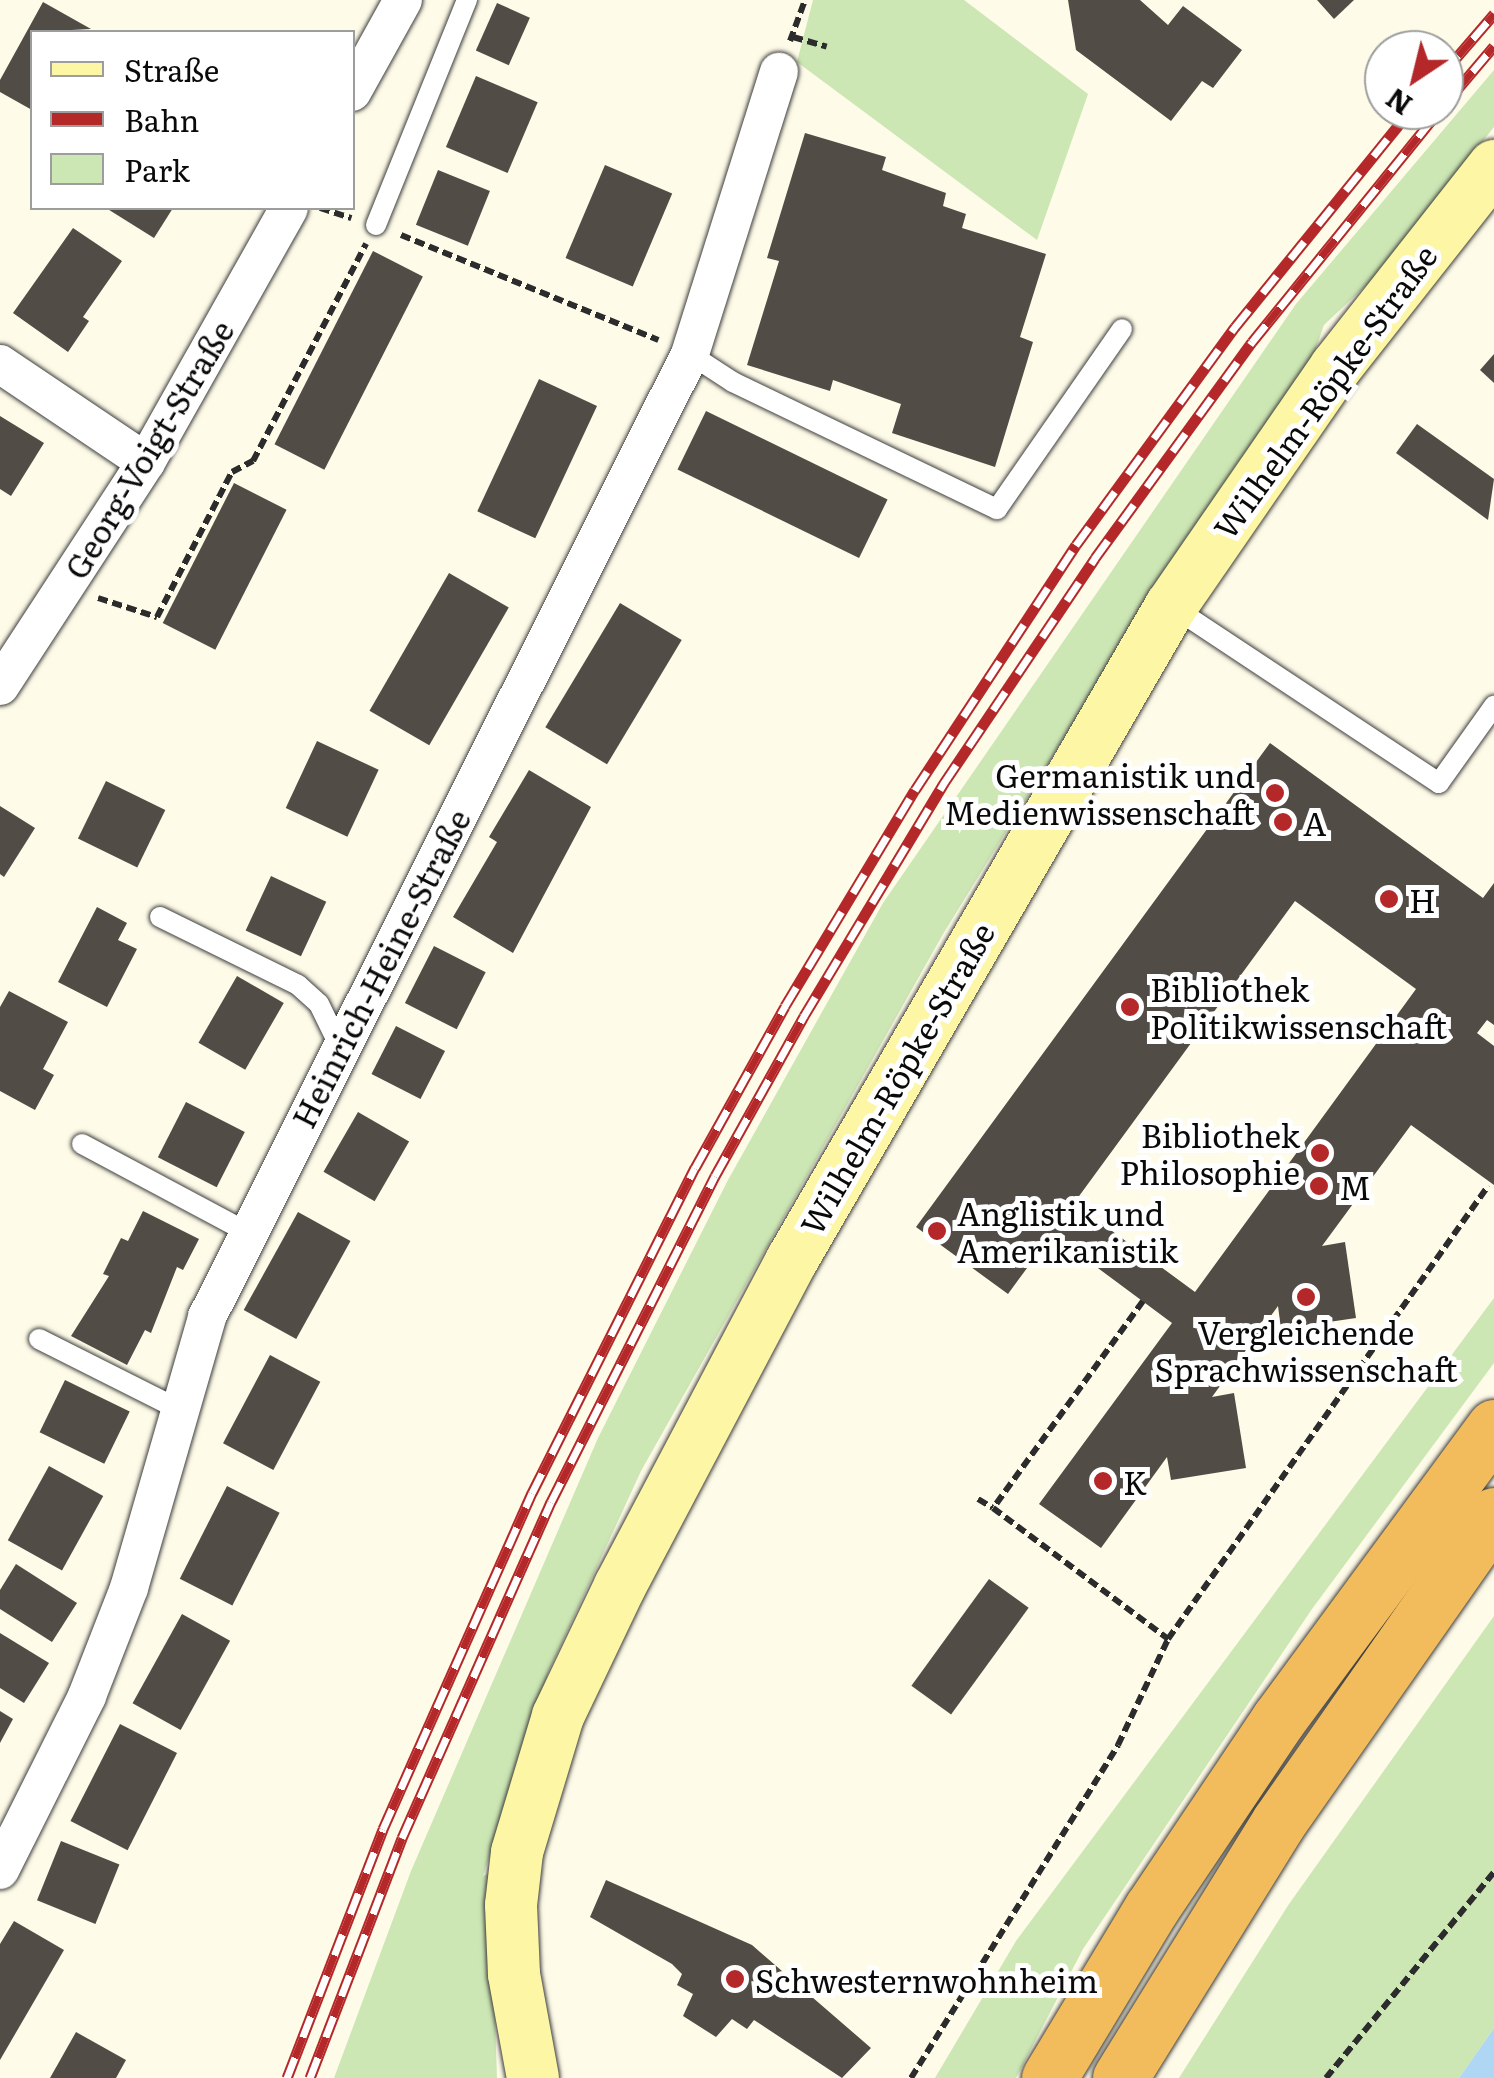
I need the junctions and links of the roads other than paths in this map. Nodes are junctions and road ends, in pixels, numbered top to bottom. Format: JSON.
{"nodes":[{"id":1,"x":404,"y":0,"type":"edge"},
{"id":2,"x":467,"y":0,"type":"edge"},
{"id":3,"x":778,"y":72,"type":"dead end"},
{"id":4,"x":355,"y":87,"type":"edge"},
{"id":5,"x":1490,"y":177,"type":"edge"},
{"id":6,"x":288,"y":210,"type":"edge"},
{"id":7,"x":376,"y":226,"type":"road end"},
{"id":8,"x":1122,"y":329,"type":"dead end"},
{"id":9,"x":690,"y":354,"type":"junction"},
{"id":10,"x":0,"y":364,"type":"edge"},
{"id":11,"x":146,"y":462,"type":"junction"},
{"id":12,"x":1172,"y":606,"type":"junction"},
{"id":13,"x":0,"y":686,"type":"edge"},
{"id":14,"x":1494,"y":706,"type":"edge"},
{"id":15,"x":160,"y":917,"type":"dead end"},
{"id":16,"x":340,"y":1047,"type":"junction"},
{"id":17,"x":82,"y":1144,"type":"dead end"},
{"id":18,"x":247,"y":1232,"type":"junction"},
{"id":19,"x":39,"y":1339,"type":"dead end"},
{"id":20,"x":180,"y":1410,"type":"junction"},
{"id":21,"x":1494,"y":1427,"type":"edge"},
{"id":22,"x":1494,"y":1515,"type":"edge"},
{"id":23,"x":0,"y":1870,"type":"edge"},
{"id":24,"x":534,"y":2078,"type":"edge"},
{"id":25,"x":1049,"y":2078,"type":"edge"},
{"id":26,"x":1120,"y":2078,"type":"edge"}],
"edges":[{"from":1,"to":4,"type":"street"},
{"from":2,"to":7,"type":"lane"},
{"from":3,"to":9,"type":"street","name":"Heinrich-Heine-Straße"},
{"from":5,"to":12,"type":"main road","name":"Wilhelm-Röpke-Straße"},
{"from":6,"to":11,"type":"street","name":"Georg-Voigt-Straße"},
{"from":8,"to":9,"type":"lane"},
{"from":9,"to":16,"type":"street","name":"Heinrich-Heine-Straße"},
{"from":10,"to":11,"type":"street"},
{"from":11,"to":13,"type":"street","name":"Georg-Voigt-Straße"},
{"from":12,"to":14,"type":"lane"},
{"from":12,"to":24,"type":"main road","name":"Wilhelm-Röpke-Straße"},
{"from":15,"to":16,"type":"lane"},
{"from":16,"to":18,"type":"street","name":"Heinrich-Heine-Straße"},
{"from":17,"to":18,"type":"lane"},
{"from":18,"to":20,"type":"street","name":"Heinrich-Heine-Straße"},
{"from":19,"to":20,"type":"lane"},
{"from":20,"to":23,"type":"street","name":"Heinrich-Heine-Straße"},
{"from":21,"to":25,"type":"highway"},
{"from":22,"to":26,"type":"highway"}]}
